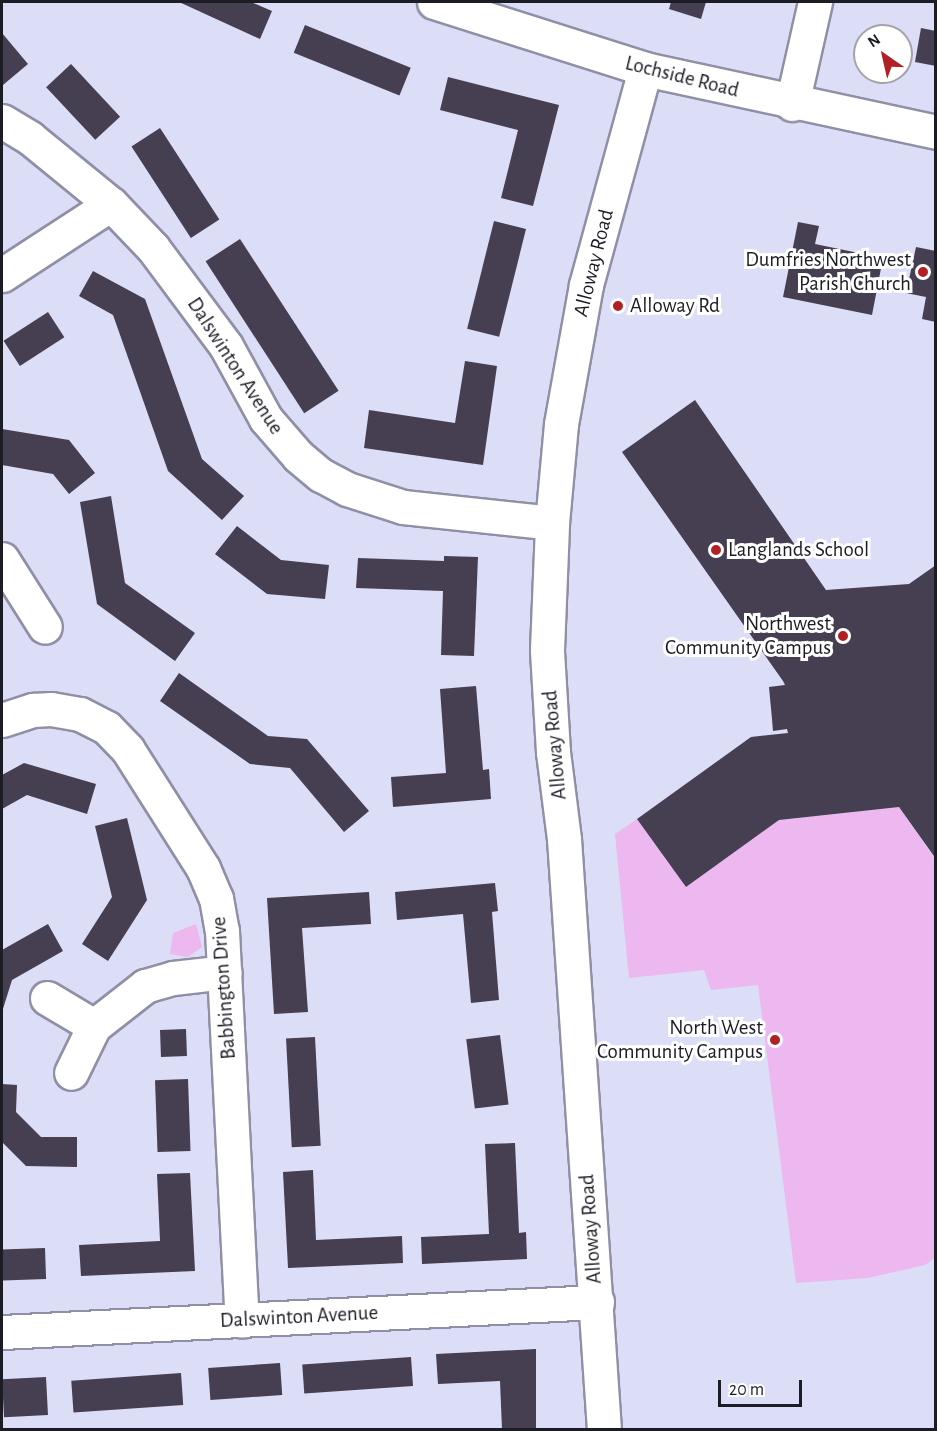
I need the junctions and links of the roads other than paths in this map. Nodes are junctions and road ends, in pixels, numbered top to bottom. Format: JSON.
{"nodes":[{"id":1,"x":434,"y":2,"type":"edge"},
{"id":2,"x":815,"y":2,"type":"edge"},
{"id":3,"x":645,"y":69,"type":"junction"},
{"id":4,"x":792,"y":104,"type":"junction"},
{"id":5,"x":2,"y":122,"type":"edge"},
{"id":6,"x":936,"y":132,"type":"edge"},
{"id":7,"x":111,"y":204,"type":"junction"},
{"id":8,"x":2,"y":275,"type":"edge"},
{"id":9,"x":552,"y":523,"type":"junction"},
{"id":10,"x":2,"y":560,"type":"edge"},
{"id":11,"x":45,"y":627,"type":"dead end"},
{"id":12,"x":2,"y":720,"type":"edge"},
{"id":13,"x":225,"y":972,"type":"junction"},
{"id":14,"x":47,"y":998,"type":"dead end"},
{"id":15,"x":94,"y":1026,"type":"junction"},
{"id":16,"x":71,"y":1073,"type":"dead end"},
{"id":17,"x":597,"y":1302,"type":"junction"},
{"id":18,"x":242,"y":1320,"type":"junction"},
{"id":19,"x":2,"y":1332,"type":"edge"},
{"id":20,"x":604,"y":1430,"type":"edge"}],
"edges":[{"from":1,"to":3,"type":"street","name":"Lochside Road"},
{"from":2,"to":4,"type":"street"},
{"from":3,"to":4,"type":"street","name":"Lochside Road"},
{"from":3,"to":9,"type":"street","name":"Alloway Road"},
{"from":4,"to":6,"type":"street","name":"Lochside Road"},
{"from":5,"to":7,"type":"street","name":"Dalswinton Avenue"},
{"from":7,"to":8,"type":"street"},
{"from":7,"to":9,"type":"street","name":"Dalswinton Avenue"},
{"from":9,"to":17,"type":"street","name":"Alloway Road"},
{"from":10,"to":11,"type":"street"},
{"from":12,"to":13,"type":"street","name":"Babbington Drive"},
{"from":13,"to":15,"type":"street"},
{"from":13,"to":18,"type":"street","name":"Babbington Drive"},
{"from":14,"to":15,"type":"street"},
{"from":15,"to":16,"type":"street"},
{"from":17,"to":18,"type":"street","name":"Dalswinton Avenue"},
{"from":17,"to":20,"type":"street","name":"Alloway Road"},
{"from":18,"to":19,"type":"street","name":"Dalswinton Avenue"}]}
